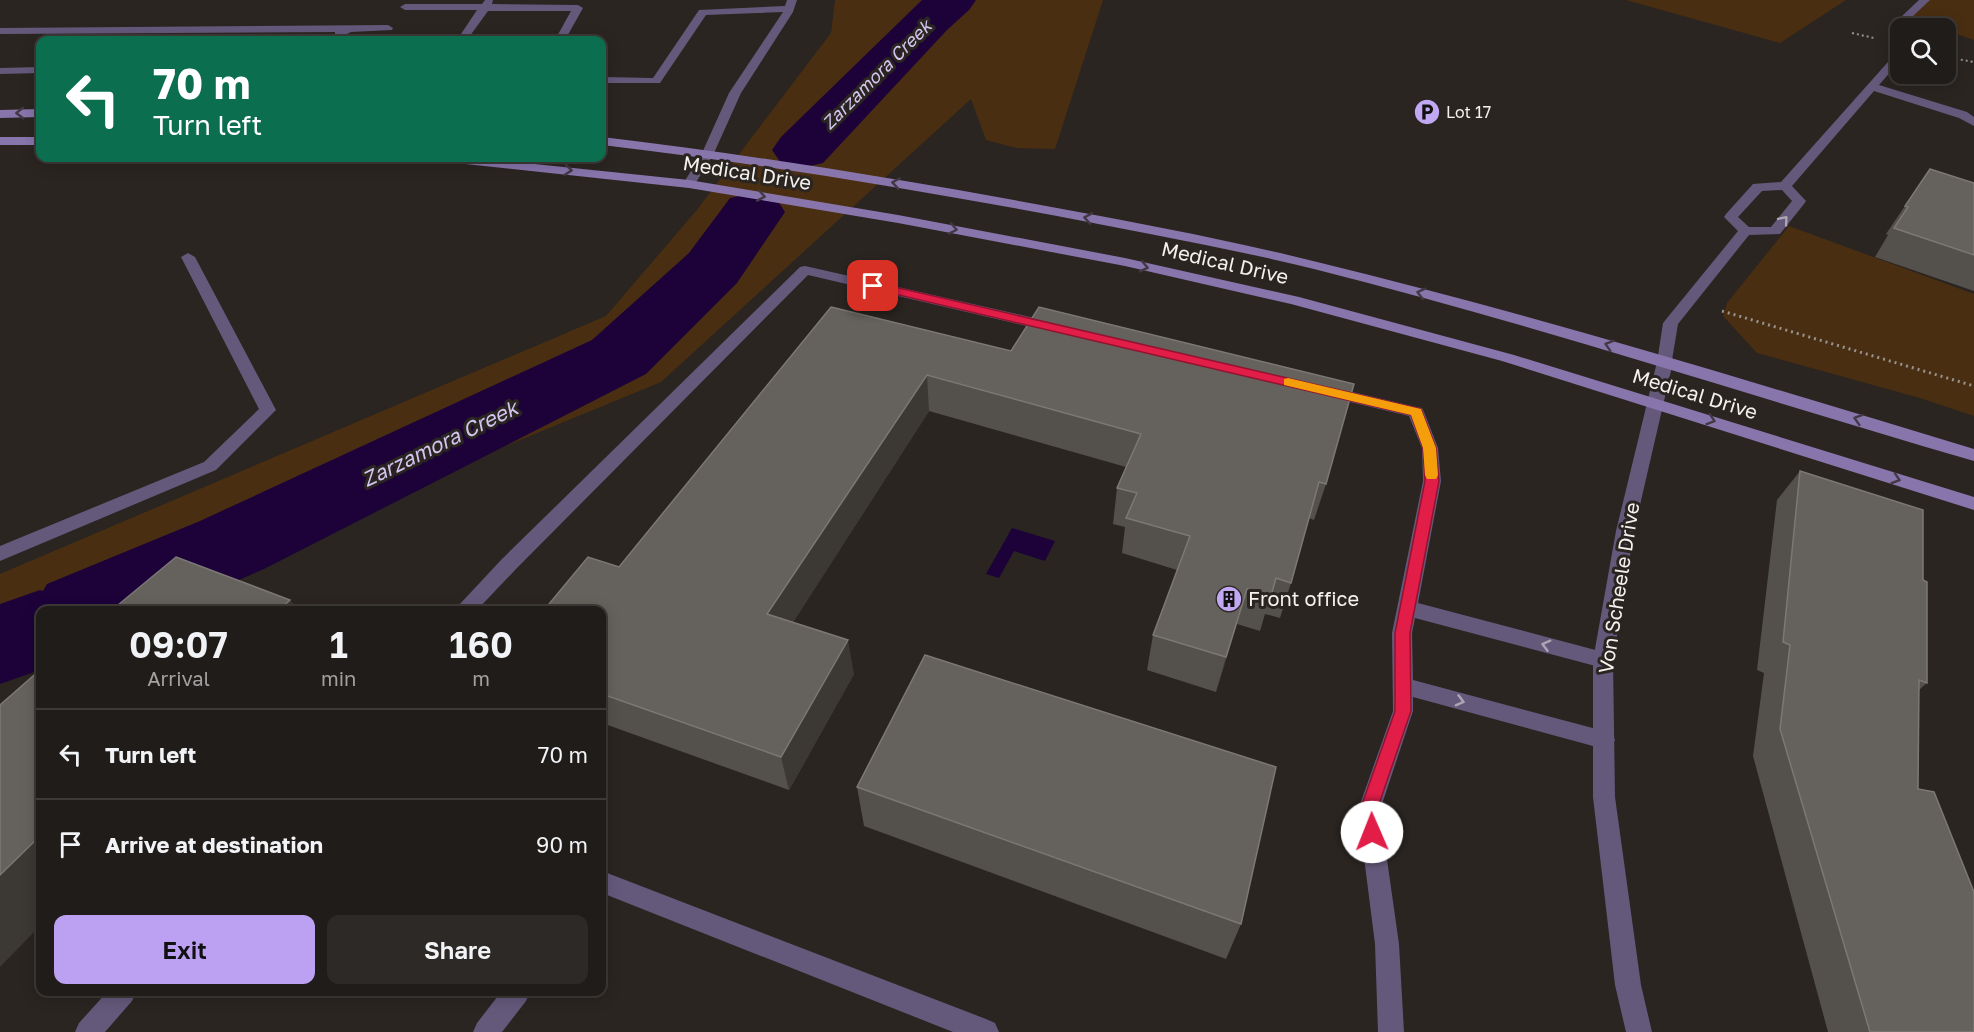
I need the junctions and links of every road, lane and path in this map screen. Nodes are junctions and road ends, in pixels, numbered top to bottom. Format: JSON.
{"nodes":[{"id":1,"x":1925,"y":0,"type":"edge"},
{"id":2,"x":488,"y":4,"type":"edge"},
{"id":3,"x":745,"y":5,"type":"edge"},
{"id":4,"x":790,"y":5,"type":"edge"},
{"id":5,"x":405,"y":8,"type":"dead end"},
{"id":6,"x":1906,"y":18,"type":"edge"},
{"id":7,"x":388,"y":28,"type":"dead end"},
{"id":8,"x":349,"y":29,"type":"junction"},
{"id":9,"x":0,"y":31,"type":"edge"},
{"id":10,"x":335,"y":36,"type":"edge"},
{"id":11,"x":465,"y":36,"type":"edge"},
{"id":12,"x":562,"y":36,"type":"edge"},
{"id":13,"x":1956,"y":59,"type":"edge"},
{"id":14,"x":1974,"y":62,"type":"edge"},
{"id":15,"x":1890,"y":67,"type":"edge"},
{"id":16,"x":36,"y":70,"type":"edge"},
{"id":17,"x":0,"y":71,"type":"edge"},
{"id":18,"x":606,"y":80,"type":"edge"},
{"id":19,"x":1873,"y":87,"type":"junction"},
{"id":20,"x":36,"y":113,"type":"edge"},
{"id":21,"x":0,"y":114,"type":"edge"},
{"id":22,"x":1970,"y":117,"type":"edge"},
{"id":23,"x":0,"y":141,"type":"edge"},
{"id":24,"x":36,"y":141,"type":"edge"},
{"id":25,"x":606,"y":141,"type":"edge"},
{"id":26,"x":708,"y":153,"type":"junction"},
{"id":27,"x":484,"y":162,"type":"edge"},
{"id":28,"x":689,"y":184,"type":"junction"},
{"id":29,"x":1785,"y":186,"type":"junction"},
{"id":30,"x":1745,"y":231,"type":"junction"},
{"id":31,"x":188,"y":257,"type":"dead end"},
{"id":32,"x":1721,"y":310,"type":"dead end"},
{"id":33,"x":1070,"y":332,"type":"edge"},
{"id":34,"x":1665,"y":362,"type":"junction"},
{"id":35,"x":1974,"y":386,"type":"edge"},
{"id":36,"x":1313,"y":388,"type":"edge"},
{"id":37,"x":1655,"y":403,"type":"junction"},
{"id":38,"x":1974,"y":455,"type":"edge"},
{"id":39,"x":1974,"y":504,"type":"edge"},
{"id":40,"x":0,"y":554,"type":"edge"},
{"id":41,"x":470,"y":606,"type":"edge"},
{"id":42,"x":1407,"y":608,"type":"junction"},
{"id":43,"x":1603,"y":660,"type":"junction"},
{"id":44,"x":1403,"y":686,"type":"junction"},
{"id":45,"x":1604,"y":740,"type":"junction"},
{"id":46,"x":606,"y":884,"type":"edge"},
{"id":47,"x":120,"y":996,"type":"edge"},
{"id":48,"x":514,"y":996,"type":"edge"},
{"id":49,"x":88,"y":1032,"type":"edge"},
{"id":50,"x":486,"y":1032,"type":"edge"},
{"id":51,"x":986,"y":1032,"type":"edge"},
{"id":52,"x":1390,"y":1032,"type":"edge"},
{"id":53,"x":1639,"y":1032,"type":"edge"}],
"edges":[{"from":1,"to":6,"type":"street"},
{"from":2,"to":5,"type":"street"},
{"from":2,"to":11,"type":"street"},
{"from":2,"to":12,"type":"street"},
{"from":3,"to":4,"type":"street"},
{"from":3,"to":18,"type":"street"},
{"from":4,"to":26,"type":"street"},
{"from":7,"to":8,"type":"street"},
{"from":8,"to":9,"type":"street"},
{"from":8,"to":10,"type":"street"},
{"from":13,"to":14,"type":"path"},
{"from":15,"to":19,"type":"street"},
{"from":16,"to":17,"type":"street"},
{"from":19,"to":22,"type":"street"},
{"from":19,"to":29,"type":"street"},
{"from":20,"to":21,"type":"street","one_way":true},
{"from":23,"to":24,"type":"street"},
{"from":25,"to":26,"type":"street","name":"Medical Drive"},
{"from":26,"to":28,"type":"street"},
{"from":34,"to":26,"type":"street","name":"Medical Drive","one_way":true},
{"from":27,"to":28,"type":"street","name":"Medical Drive","one_way":true},
{"from":28,"to":37,"type":"street","name":"Medical Drive","one_way":true},
{"from":29,"to":30,"type":"street"},
{"from":30,"to":29,"type":"street","one_way":true},
{"from":30,"to":34,"type":"street","name":"Von Scheele Drive"},
{"from":31,"to":40,"type":"street"},
{"from":32,"to":35,"type":"path"},
{"from":33,"to":41,"type":"street"},
{"from":34,"to":37,"type":"street","name":"Von Scheele Drive"},
{"from":38,"to":34,"type":"street","name":"Medical Drive","one_way":true},
{"from":36,"to":42,"type":"street"},
{"from":37,"to":39,"type":"street","name":"Medical Drive","one_way":true},
{"from":37,"to":43,"type":"street","name":"Von Scheele Drive"},
{"from":43,"to":42,"type":"street","one_way":true},
{"from":42,"to":44,"type":"street"},
{"from":43,"to":45,"type":"street","name":"Von Scheele Drive"},
{"from":44,"to":45,"type":"street","one_way":true},
{"from":44,"to":52,"type":"street"},
{"from":45,"to":53,"type":"street","name":"Von Scheele Drive"},
{"from":46,"to":51,"type":"street"},
{"from":47,"to":49,"type":"street"},
{"from":48,"to":50,"type":"street"}]}
